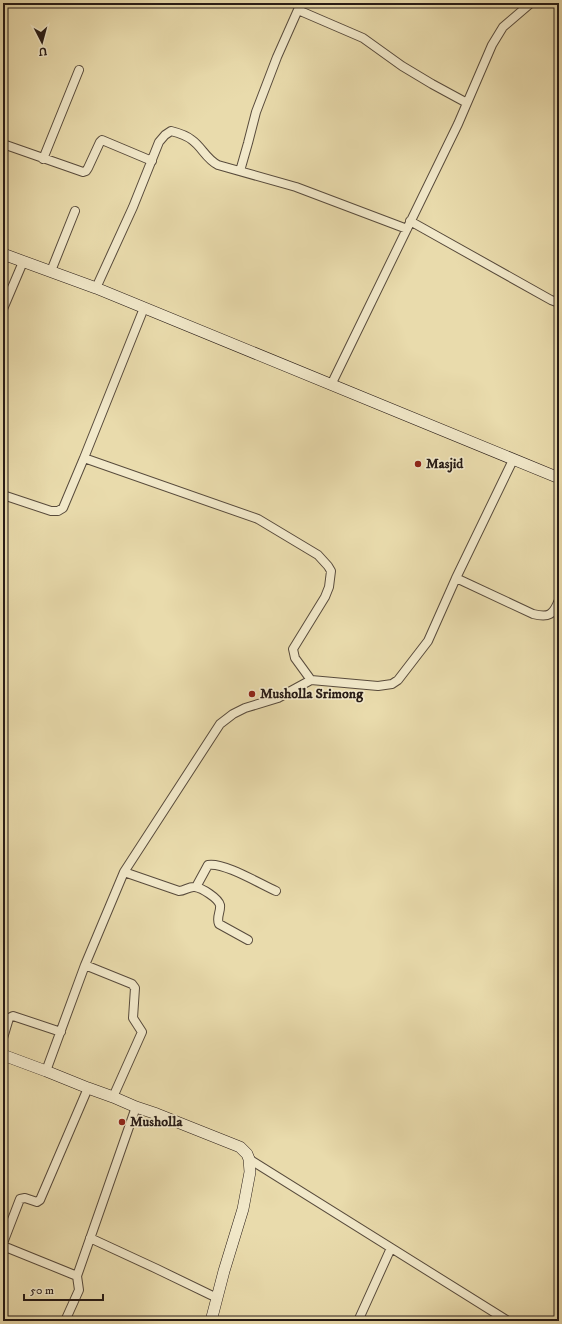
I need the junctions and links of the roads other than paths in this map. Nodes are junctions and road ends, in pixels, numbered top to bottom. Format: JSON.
{"nodes":[{"id":1,"x":531,"y":3,"type":"edge"},
{"id":2,"x":300,"y":7,"type":"edge"},
{"id":3,"x":79,"y":70,"type":"dead end"},
{"id":4,"x":467,"y":103,"type":"junction"},
{"id":5,"x":3,"y":144,"type":"edge"},
{"id":6,"x":44,"y":159,"type":"junction"},
{"id":7,"x":152,"y":161,"type":"junction"},
{"id":8,"x":240,"y":170,"type":"junction"},
{"id":9,"x":75,"y":211,"type":"dead end"},
{"id":10,"x":409,"y":225,"type":"junction"},
{"id":11,"x":3,"y":254,"type":"edge"},
{"id":12,"x":23,"y":262,"type":"junction"},
{"id":13,"x":51,"y":271,"type":"junction"},
{"id":14,"x":96,"y":288,"type":"junction"},
{"id":15,"x":559,"y":303,"type":"edge"},
{"id":16,"x":144,"y":308,"type":"junction"},
{"id":17,"x":3,"y":309,"type":"edge"},
{"id":18,"x":331,"y":385,"type":"junction"},
{"id":19,"x":84,"y":458,"type":"junction"},
{"id":20,"x":513,"y":460,"type":"junction"},
{"id":21,"x":559,"y":478,"type":"edge"},
{"id":22,"x":3,"y":495,"type":"edge"},
{"id":23,"x":456,"y":578,"type":"junction"},
{"id":24,"x":559,"y":600,"type":"edge"},
{"id":25,"x":311,"y":680,"type":"junction"},
{"id":26,"x":124,"y":872,"type":"junction"},
{"id":27,"x":196,"y":887,"type":"junction"},
{"id":28,"x":276,"y":891,"type":"dead end"},
{"id":29,"x":248,"y":940,"type":"dead end"},
{"id":30,"x":85,"y":965,"type":"junction"},
{"id":31,"x":61,"y":1032,"type":"junction"},
{"id":32,"x":3,"y":1038,"type":"edge"},
{"id":33,"x":3,"y":1056,"type":"edge"},
{"id":34,"x":46,"y":1071,"type":"junction"},
{"id":35,"x":88,"y":1088,"type":"junction"},
{"id":36,"x":113,"y":1097,"type":"junction"},
{"id":37,"x":136,"y":1107,"type":"junction"},
{"id":38,"x":249,"y":1159,"type":"junction"},
{"id":39,"x":90,"y":1238,"type":"junction"},
{"id":40,"x":3,"y":1245,"type":"edge"},
{"id":41,"x":391,"y":1248,"type":"junction"},
{"id":42,"x":77,"y":1276,"type":"junction"},
{"id":43,"x":217,"y":1298,"type":"junction"},
{"id":44,"x":65,"y":1321,"type":"edge"},
{"id":45,"x":211,"y":1321,"type":"edge"},
{"id":46,"x":358,"y":1321,"type":"edge"},
{"id":47,"x":508,"y":1321,"type":"edge"}],
"edges":[{"from":1,"to":4,"type":"street"},
{"from":2,"to":4,"type":"street"},
{"from":2,"to":8,"type":"street"},
{"from":3,"to":6,"type":"street"},
{"from":4,"to":10,"type":"street"},
{"from":5,"to":6,"type":"street"},
{"from":6,"to":7,"type":"street"},
{"from":7,"to":8,"type":"street"},
{"from":7,"to":14,"type":"street"},
{"from":8,"to":10,"type":"street"},
{"from":9,"to":13,"type":"street"},
{"from":10,"to":15,"type":"street"},
{"from":10,"to":18,"type":"street"},
{"from":11,"to":12,"type":"street"},
{"from":12,"to":13,"type":"street"},
{"from":12,"to":17,"type":"street"},
{"from":13,"to":14,"type":"street"},
{"from":14,"to":16,"type":"street"},
{"from":16,"to":18,"type":"street"},
{"from":16,"to":19,"type":"street"},
{"from":18,"to":20,"type":"street"},
{"from":19,"to":22,"type":"street"},
{"from":19,"to":25,"type":"street"},
{"from":20,"to":21,"type":"street"},
{"from":20,"to":23,"type":"street"},
{"from":23,"to":24,"type":"street"},
{"from":23,"to":25,"type":"street"},
{"from":25,"to":26,"type":"street"},
{"from":26,"to":27,"type":"street"},
{"from":26,"to":30,"type":"street"},
{"from":27,"to":28,"type":"street"},
{"from":27,"to":29,"type":"street"},
{"from":30,"to":31,"type":"street"},
{"from":30,"to":36,"type":"street"},
{"from":31,"to":32,"type":"street"},
{"from":31,"to":34,"type":"street"},
{"from":33,"to":34,"type":"street"},
{"from":34,"to":35,"type":"street"},
{"from":35,"to":36,"type":"street"},
{"from":35,"to":40,"type":"street"},
{"from":36,"to":37,"type":"street"},
{"from":37,"to":38,"type":"street"},
{"from":37,"to":39,"type":"street"},
{"from":38,"to":41,"type":"street"},
{"from":38,"to":43,"type":"street"},
{"from":39,"to":42,"type":"street"},
{"from":39,"to":43,"type":"street"},
{"from":40,"to":42,"type":"street"},
{"from":41,"to":46,"type":"street"},
{"from":41,"to":47,"type":"street"},
{"from":42,"to":44,"type":"street"},
{"from":43,"to":45,"type":"street"}]}
